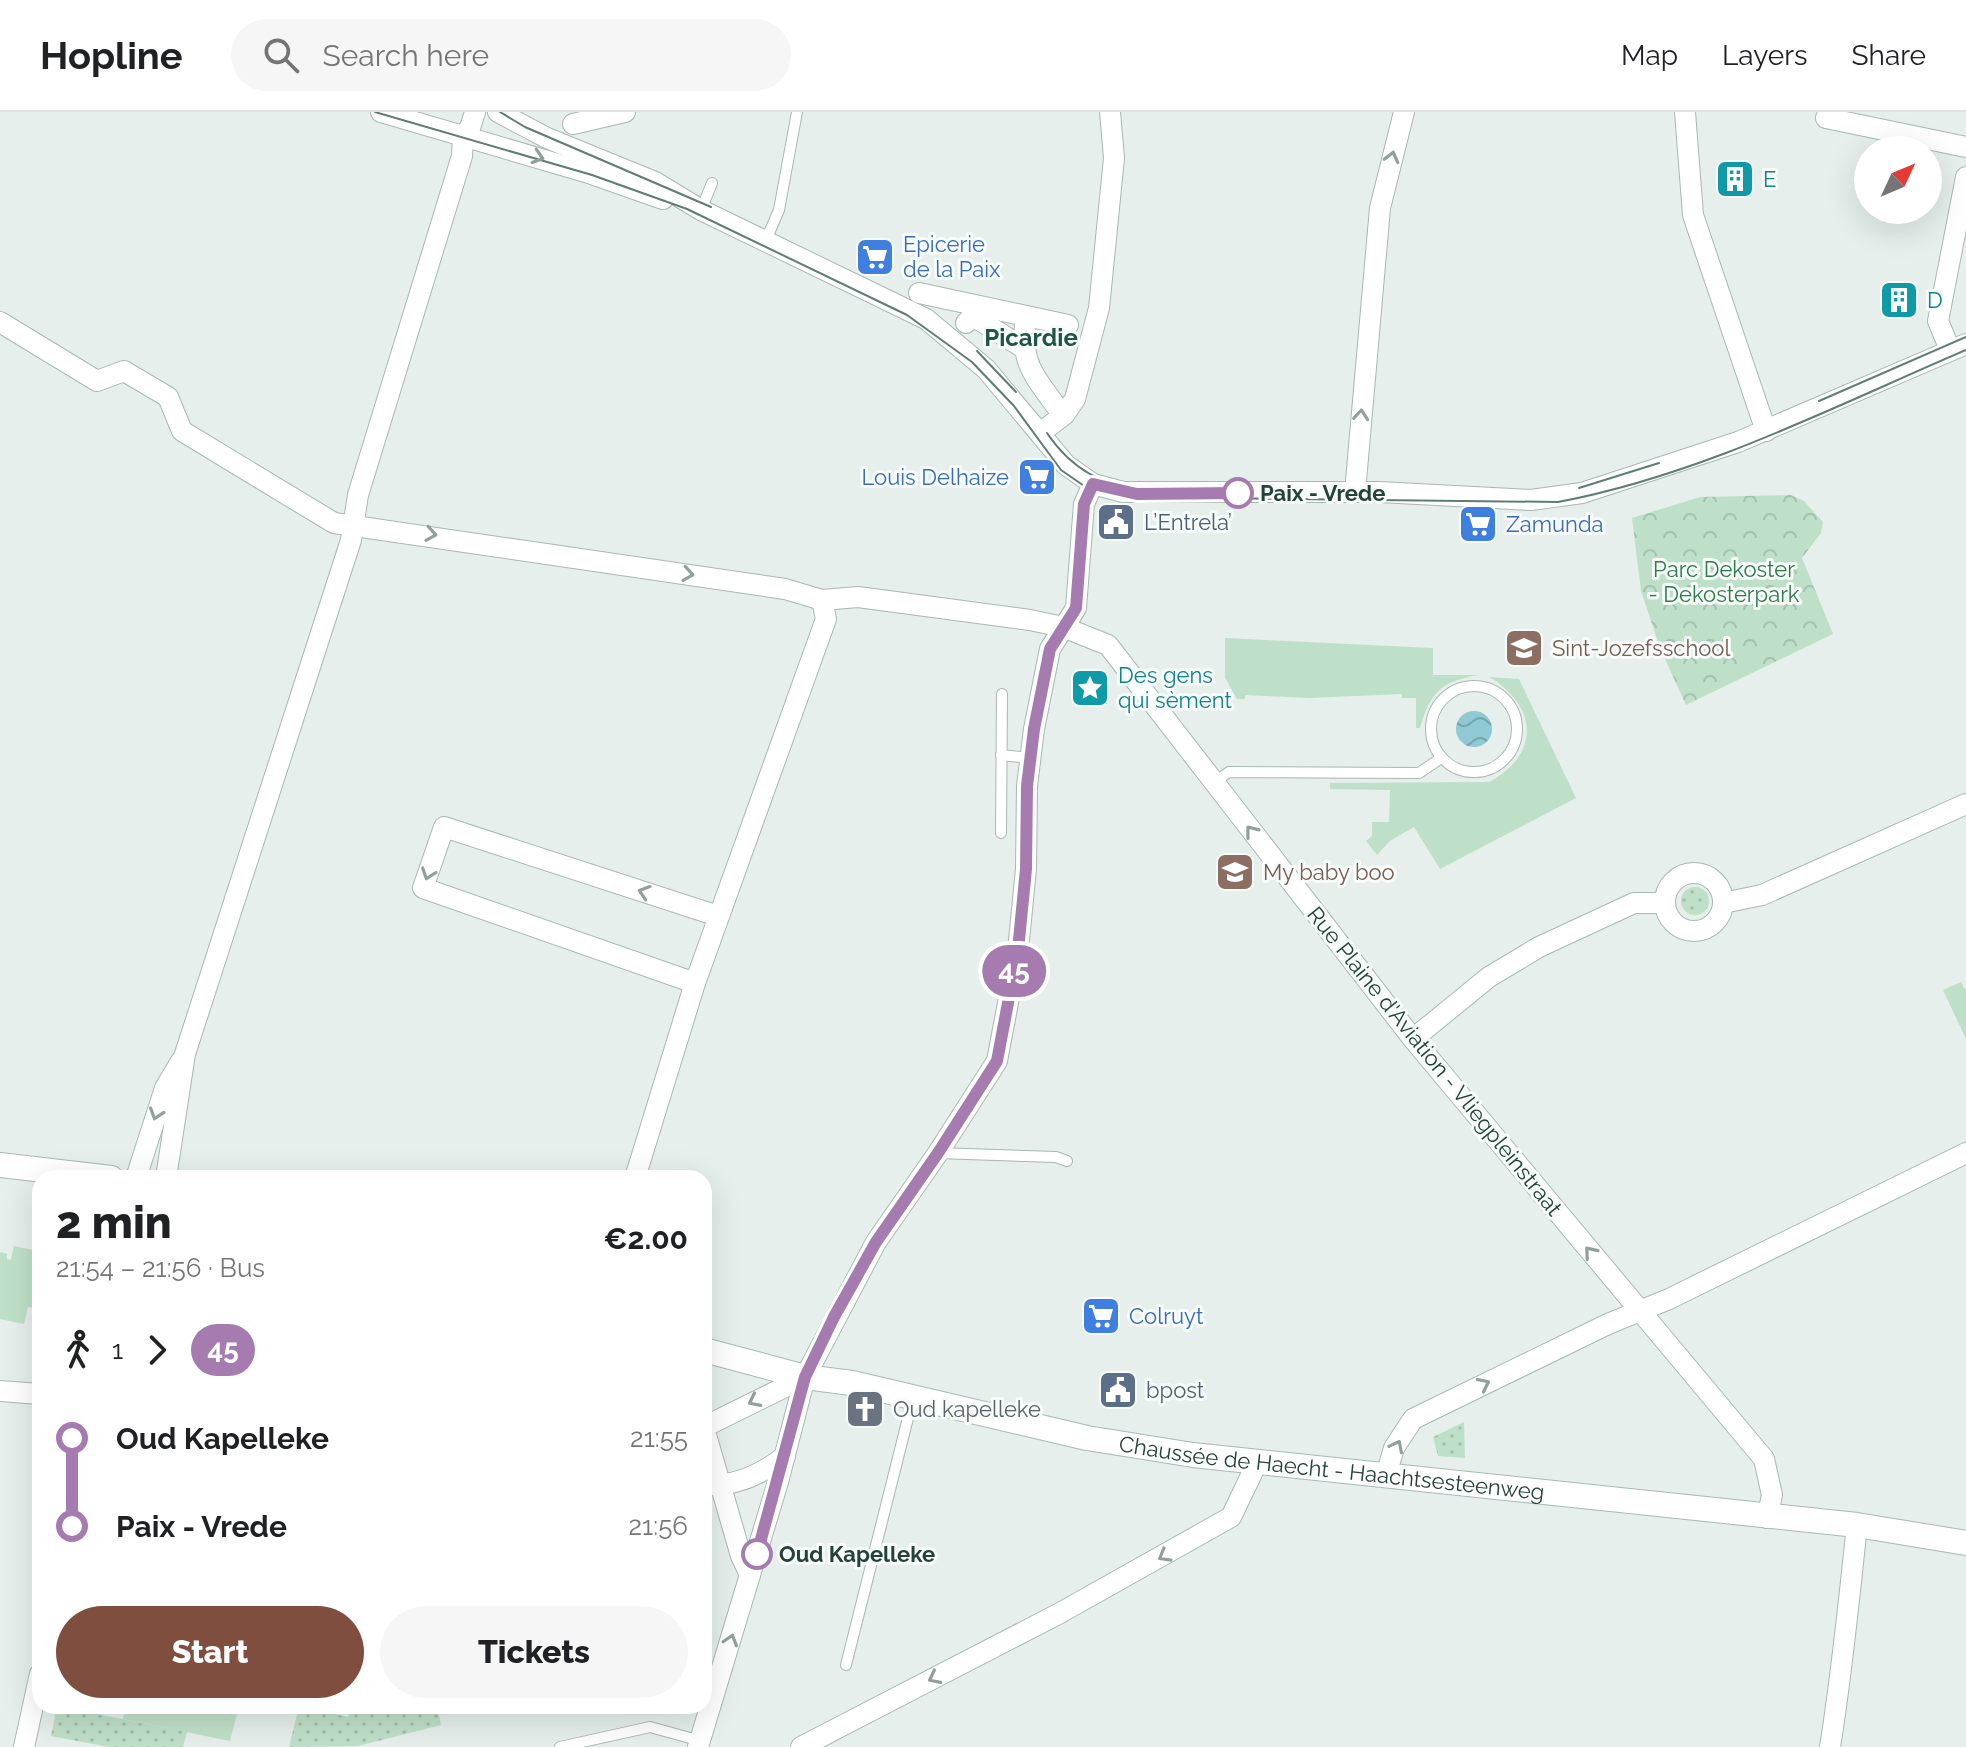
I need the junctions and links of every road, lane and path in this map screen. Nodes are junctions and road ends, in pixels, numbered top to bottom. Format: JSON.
{"nodes":[{"id":1,"x":381,"y":112,"type":"edge"},
{"id":2,"x":455,"y":112,"type":"edge"},
{"id":3,"x":475,"y":112,"type":"edge"},
{"id":4,"x":498,"y":112,"type":"edge"},
{"id":5,"x":625,"y":112,"type":"edge"},
{"id":6,"x":797,"y":112,"type":"edge"},
{"id":7,"x":1110,"y":112,"type":"edge"},
{"id":8,"x":1404,"y":112,"type":"edge"},
{"id":9,"x":1685,"y":112,"type":"edge"},
{"id":10,"x":1826,"y":118,"type":"dead end"},
{"id":11,"x":573,"y":124,"type":"dead end"},
{"id":12,"x":463,"y":135,"type":"junction"},
{"id":13,"x":1966,"y":146,"type":"edge"},
{"id":14,"x":1966,"y":166,"type":"edge"},
{"id":15,"x":1966,"y":177,"type":"edge"},
{"id":16,"x":712,"y":183,"type":"dead end"},
{"id":17,"x":701,"y":210,"type":"junction"},
{"id":18,"x":766,"y":240,"type":"junction"},
{"id":19,"x":919,"y":293,"type":"dead end"},
{"id":20,"x":1026,"y":316,"type":"junction"},
{"id":21,"x":0,"y":322,"type":"edge"},
{"id":22,"x":966,"y":323,"type":"dead end"},
{"id":23,"x":1068,"y":325,"type":"dead end"},
{"id":24,"x":1022,"y":347,"type":"junction"},
{"id":25,"x":1958,"y":347,"type":"edge"},
{"id":26,"x":1056,"y":406,"type":"dead end"},
{"id":27,"x":1766,"y":431,"type":"junction"},
{"id":28,"x":1040,"y":433,"type":"junction"},
{"id":29,"x":1093,"y":484,"type":"junction"},
{"id":30,"x":1355,"y":492,"type":"junction"},
{"id":31,"x":353,"y":524,"type":"junction"},
{"id":32,"x":822,"y":600,"type":"junction"},
{"id":33,"x":1063,"y":627,"type":"junction"},
{"id":34,"x":1002,"y":694,"type":"dead end"},
{"id":35,"x":1001,"y":755,"type":"junction"},
{"id":36,"x":1031,"y":758,"type":"junction"},
{"id":37,"x":1441,"y":758,"type":"junction"},
{"id":38,"x":1213,"y":783,"type":"junction"},
{"id":39,"x":1966,"y":804,"type":"edge"},
{"id":40,"x":1001,"y":833,"type":"dead end"},
{"id":41,"x":1665,"y":903,"type":"junction"},
{"id":42,"x":1723,"y":903,"type":"junction"},
{"id":43,"x":718,"y":916,"type":"junction"},
{"id":44,"x":695,"y":983,"type":"junction"},
{"id":45,"x":1413,"y":1039,"type":"junction"},
{"id":46,"x":185,"y":1054,"type":"junction"},
{"id":47,"x":938,"y":1153,"type":"junction"},
{"id":48,"x":1966,"y":1153,"type":"edge"},
{"id":49,"x":1067,"y":1161,"type":"dead end"},
{"id":50,"x":0,"y":1165,"type":"edge"},
{"id":51,"x":43,"y":1170,"type":"edge"},
{"id":52,"x":139,"y":1170,"type":"edge"},
{"id":53,"x":167,"y":1170,"type":"edge"},
{"id":54,"x":637,"y":1170,"type":"edge"},
{"id":55,"x":1640,"y":1312,"type":"junction"},
{"id":56,"x":712,"y":1352,"type":"edge"},
{"id":57,"x":805,"y":1377,"type":"junction"},
{"id":58,"x":0,"y":1391,"type":"edge"},
{"id":59,"x":32,"y":1393,"type":"edge"},
{"id":60,"x":913,"y":1398,"type":"junction"},
{"id":61,"x":712,"y":1424,"type":"edge"},
{"id":62,"x":785,"y":1456,"type":"junction"},
{"id":63,"x":1257,"y":1463,"type":"junction"},
{"id":64,"x":1386,"y":1475,"type":"junction"},
{"id":65,"x":713,"y":1486,"type":"edge"},
{"id":66,"x":1767,"y":1518,"type":"junction"},
{"id":67,"x":1857,"y":1525,"type":"junction"},
{"id":68,"x":1966,"y":1543,"type":"edge"},
{"id":69,"x":750,"y":1575,"type":"junction"},
{"id":70,"x":846,"y":1665,"type":"dead end"},
{"id":71,"x":712,"y":1712,"type":"edge"},
{"id":72,"x":34,"y":1714,"type":"edge"},
{"id":73,"x":712,"y":1714,"type":"edge"},
{"id":74,"x":703,"y":1745,"type":"edge"},
{"id":75,"x":29,"y":1746,"type":"edge"},
{"id":76,"x":560,"y":1747,"type":"edge"},
{"id":77,"x":801,"y":1747,"type":"edge"},
{"id":78,"x":1830,"y":1747,"type":"edge"}],
"edges":[{"from":1,"to":12,"type":"street"},
{"from":2,"to":12,"type":"street"},
{"from":3,"to":12,"type":"street"},
{"from":4,"to":17,"type":"street"},
{"from":5,"to":11,"type":"street"},
{"from":6,"to":18,"type":"lane"},
{"from":7,"to":28,"type":"street"},
{"from":30,"to":8,"type":"street","one_way":true},
{"from":9,"to":27,"type":"street"},
{"from":10,"to":13,"type":"street"},
{"from":12,"to":17,"type":"street","one_way":true},
{"from":12,"to":31,"type":"street"},
{"from":13,"to":14,"type":"street"},
{"from":15,"to":25,"type":"street"},
{"from":16,"to":17,"type":"lane"},
{"from":17,"to":18,"type":"street"},
{"from":18,"to":28,"type":"street"},
{"from":19,"to":20,"type":"street"},
{"from":20,"to":23,"type":"street"},
{"from":20,"to":24,"type":"street"},
{"from":21,"to":31,"type":"street","name":"Rue Plaine d'Aviation - Vliegpleinstraat"},
{"from":22,"to":24,"type":"street"},
{"from":24,"to":26,"type":"street"},
{"from":25,"to":27,"type":"street"},
{"from":27,"to":30,"type":"street"},
{"from":28,"to":29,"type":"street"},
{"from":29,"to":30,"type":"street"},
{"from":29,"to":33,"type":"street"},
{"from":31,"to":32,"type":"street","name":"Rue Plaine d'Aviation - Vliegpleinstraat","one_way":true},
{"from":31,"to":46,"type":"street"},
{"from":32,"to":33,"type":"street","name":"Rue Plaine d'Aviation - Vliegpleinstraat"},
{"from":32,"to":43,"type":"street"},
{"from":33,"to":36,"type":"street"},
{"from":33,"to":38,"type":"street","name":"Rue Plaine d'Aviation - Vliegpleinstraat"},
{"from":34,"to":35,"type":"lane"},
{"from":35,"to":36,"type":"lane"},
{"from":35,"to":40,"type":"lane"},
{"from":36,"to":47,"type":"street"},
{"from":37,"to":37,"type":"lane"},
{"from":37,"to":38,"type":"lane"},
{"from":45,"to":38,"type":"street","name":"Rue Plaine d'Aviation - Vliegpleinstraat","one_way":true},
{"from":39,"to":42,"type":"street"},
{"from":41,"to":42,"type":"street"},
{"from":41,"to":42,"type":"street"},
{"from":41,"to":45,"type":"street"},
{"from":43,"to":44,"type":"street"},
{"from":43,"to":44,"type":"street","one_way":true},
{"from":44,"to":54,"type":"street"},
{"from":55,"to":45,"type":"street","name":"Rue Plaine d'Aviation - Vliegpleinstraat","one_way":true},
{"from":46,"to":52,"type":"street","one_way":true},
{"from":46,"to":53,"type":"street"},
{"from":47,"to":49,"type":"lane"},
{"from":47,"to":57,"type":"street"},
{"from":48,"to":55,"type":"street"},
{"from":50,"to":51,"type":"street"},
{"from":64,"to":55,"type":"street","one_way":true},
{"from":55,"to":66,"type":"street","name":"Rue Plaine d'Aviation - Vliegpleinstraat"},
{"from":56,"to":57,"type":"street","name":"Chaussée de Haecht - Haachtsesteenweg"},
{"from":57,"to":60,"type":"street","name":"Chaussée de Haecht - Haachtsesteenweg"},
{"from":57,"to":61,"type":"street","one_way":true},
{"from":57,"to":62,"type":"street"},
{"from":58,"to":59,"type":"street"},
{"from":60,"to":63,"type":"street","name":"Chaussée de Haecht - Haachtsesteenweg"},
{"from":60,"to":70,"type":"lane"},
{"from":62,"to":65,"type":"street"},
{"from":62,"to":69,"type":"street"},
{"from":63,"to":64,"type":"street","name":"Chaussée de Haecht - Haachtsesteenweg"},
{"from":63,"to":77,"type":"street","one_way":true},
{"from":64,"to":66,"type":"street","name":"Chaussée de Haecht - Haachtsesteenweg"},
{"from":65,"to":69,"type":"street"},
{"from":66,"to":67,"type":"street","name":"Chaussée de Haecht - Haachtsesteenweg"},
{"from":67,"to":68,"type":"street","name":"Chaussée de Haecht - Haachtsesteenweg"},
{"from":67,"to":78,"type":"street"},
{"from":71,"to":69,"type":"street","one_way":true},
{"from":72,"to":75,"type":"street"},
{"from":74,"to":73,"type":"street","one_way":true},
{"from":74,"to":76,"type":"lane"}]}
